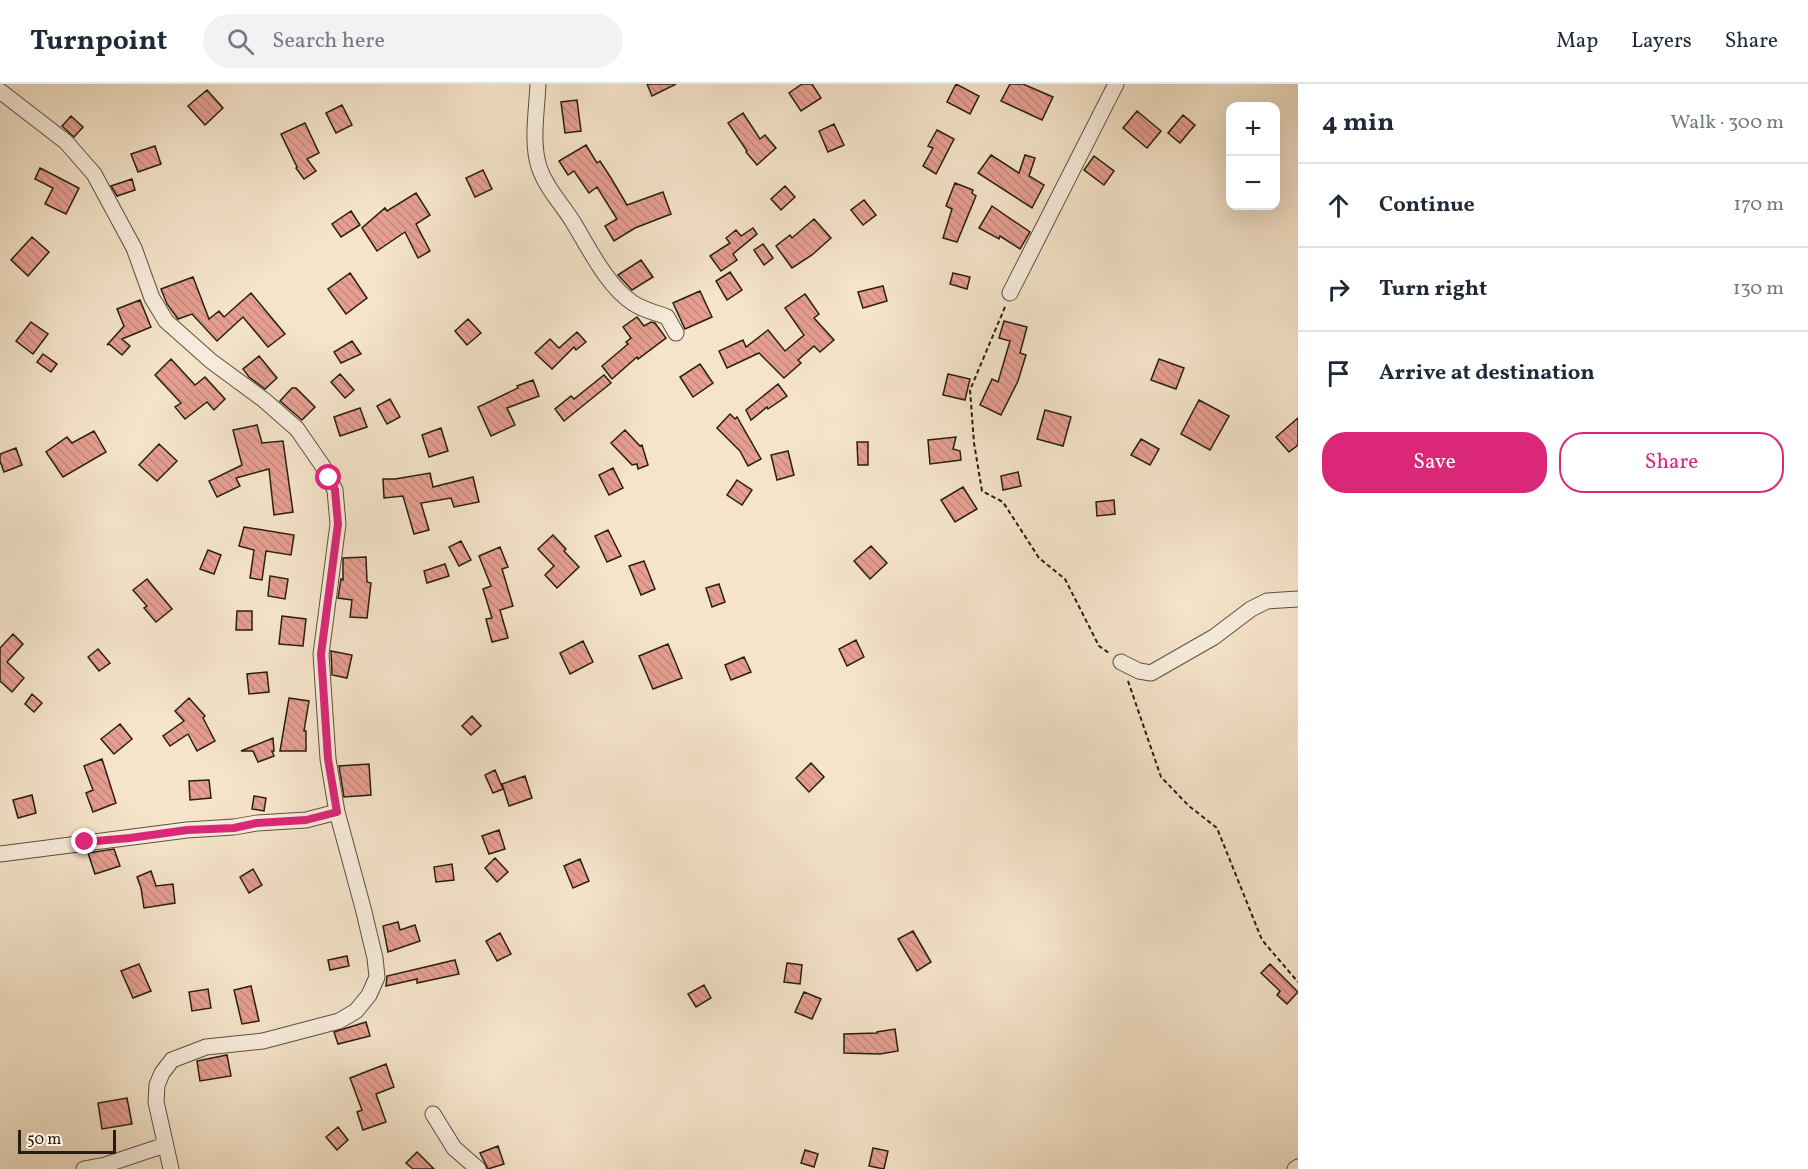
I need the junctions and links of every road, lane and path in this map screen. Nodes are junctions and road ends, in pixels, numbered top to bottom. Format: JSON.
{"nodes":[{"id":1,"x":538,"y":84,"type":"edge"},
{"id":2,"x":1116,"y":84,"type":"edge"},
{"id":3,"x":0,"y":91,"type":"edge"},
{"id":4,"x":1010,"y":293,"type":"joint"},
{"id":5,"x":676,"y":333,"type":"dead end"},
{"id":6,"x":1298,"y":598,"type":"edge"},
{"id":7,"x":1121,"y":662,"type":"junction"},
{"id":8,"x":337,"y":812,"type":"junction"},
{"id":9,"x":0,"y":854,"type":"edge"},
{"id":10,"x":1298,"y":982,"type":"edge"},
{"id":11,"x":433,"y":1114,"type":"dead end"},
{"id":12,"x":165,"y":1144,"type":"junction"},
{"id":13,"x":84,"y":1169,"type":"edge"},
{"id":14,"x":171,"y":1169,"type":"edge"},
{"id":15,"x":478,"y":1169,"type":"edge"}],
"edges":[{"from":1,"to":5,"type":"street"},
{"from":2,"to":4,"type":"street"},
{"from":3,"to":8,"type":"street"},
{"from":4,"to":7,"type":"path"},
{"from":6,"to":7,"type":"street"},
{"from":7,"to":10,"type":"path"},
{"from":8,"to":9,"type":"street"},
{"from":8,"to":12,"type":"street"},
{"from":11,"to":15,"type":"street"},
{"from":12,"to":13,"type":"street"},
{"from":12,"to":14,"type":"street"}]}
